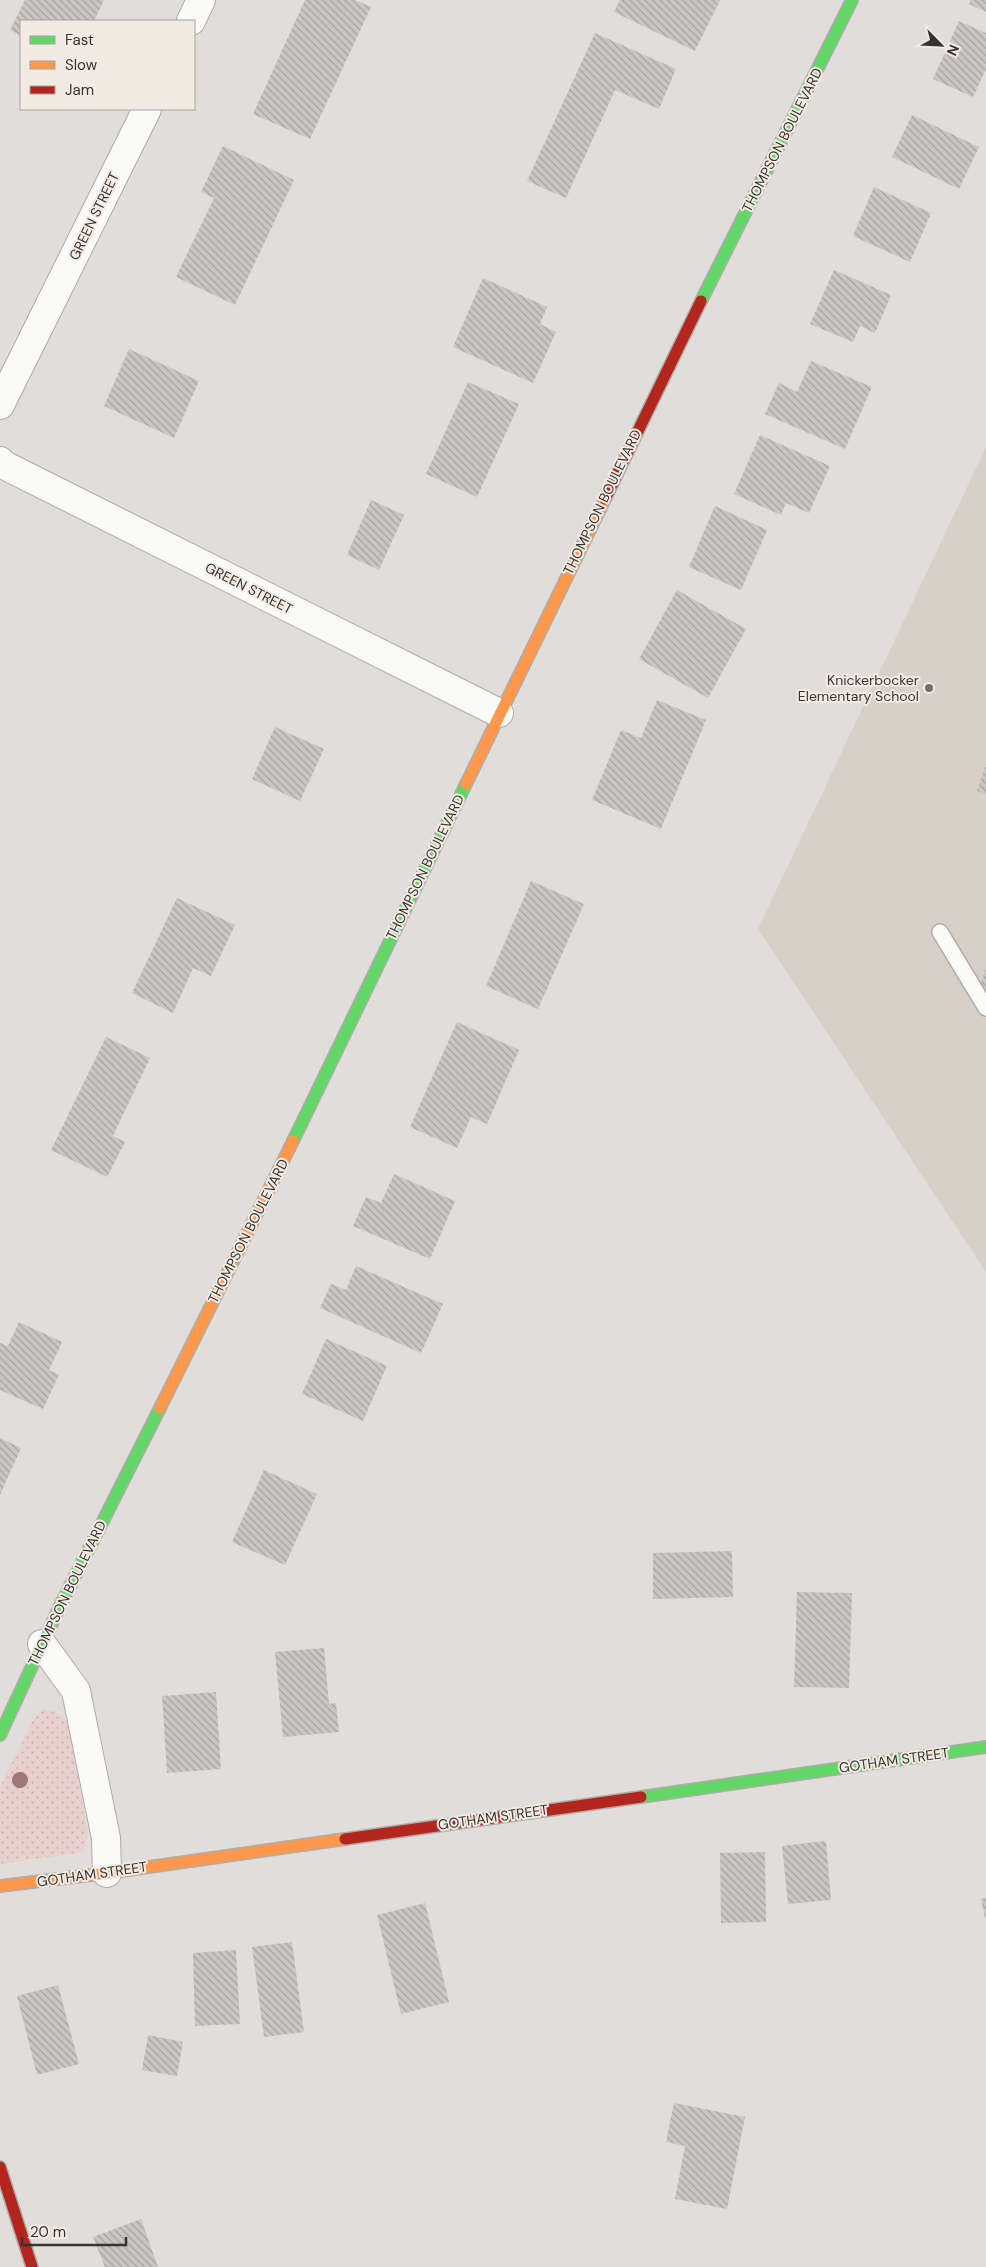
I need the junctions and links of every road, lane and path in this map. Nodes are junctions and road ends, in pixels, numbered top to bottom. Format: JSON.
{"nodes":[{"id":1,"x":201,"y":0,"type":"edge"},
{"id":2,"x":852,"y":0,"type":"edge"},
{"id":3,"x":191,"y":20,"type":"edge"},
{"id":4,"x":147,"y":110,"type":"edge"},
{"id":5,"x":0,"y":405,"type":"edge"},
{"id":6,"x":0,"y":461,"type":"edge"},
{"id":7,"x":499,"y":713,"type":"junction"},
{"id":8,"x":940,"y":932,"type":"dead end"},
{"id":9,"x":986,"y":1008,"type":"edge"},
{"id":10,"x":42,"y":1644,"type":"junction"},
{"id":11,"x":0,"y":1735,"type":"edge"},
{"id":12,"x":986,"y":1746,"type":"edge"},
{"id":13,"x":107,"y":1873,"type":"junction"},
{"id":14,"x":0,"y":1886,"type":"edge"},
{"id":15,"x":0,"y":2167,"type":"edge"},
{"id":16,"x":32,"y":2267,"type":"edge"}],
"edges":[{"from":1,"to":3,"type":"street"},
{"from":2,"to":7,"type":"street","name":"THOMPSON BOULEVARD"},
{"from":4,"to":5,"type":"street","name":"GREEN STREET"},
{"from":6,"to":7,"type":"street","name":"GREEN STREET"},
{"from":7,"to":10,"type":"street","name":"THOMPSON BOULEVARD"},
{"from":8,"to":9,"type":"lane"},
{"from":10,"to":11,"type":"street","name":"THOMPSON BOULEVARD"},
{"from":10,"to":13,"type":"street"},
{"from":12,"to":13,"type":"street","name":"GOTHAM STREET"},
{"from":13,"to":14,"type":"street","name":"GOTHAM STREET"},
{"from":15,"to":16,"type":"street"}]}
